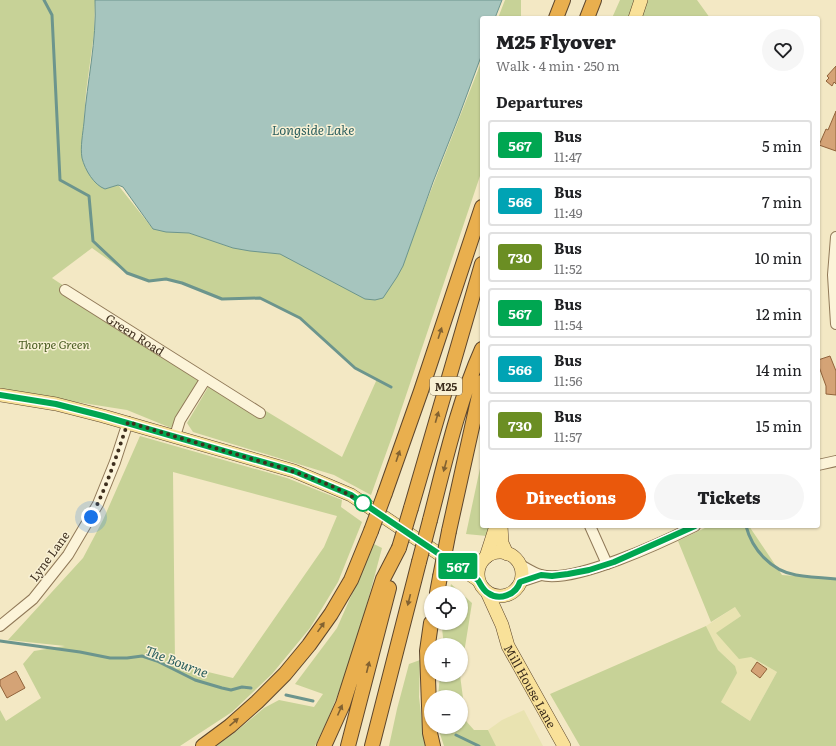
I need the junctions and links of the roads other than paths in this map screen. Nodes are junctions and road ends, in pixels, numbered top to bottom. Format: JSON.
{"nodes":[{"id":1,"x":563,"y":0,"type":"edge"},
{"id":2,"x":594,"y":0,"type":"edge"},
{"id":3,"x":641,"y":0,"type":"edge"},
{"id":4,"x":557,"y":16,"type":"edge"},
{"id":5,"x":588,"y":16,"type":"edge"},
{"id":6,"x":636,"y":16,"type":"edge"},
{"id":7,"x":480,"y":213,"type":"edge"},
{"id":8,"x":836,"y":238,"type":"edge"},
{"id":9,"x":480,"y":271,"type":"edge"},
{"id":10,"x":65,"y":290,"type":"dead end"},
{"id":11,"x":836,"y":324,"type":"edge"},
{"id":12,"x":480,"y":354,"type":"edge"},
{"id":13,"x":205,"y":380,"type":"junction"},
{"id":14,"x":480,"y":391,"type":"edge"},
{"id":15,"x":0,"y":395,"type":"edge"},
{"id":16,"x":260,"y":413,"type":"dead end"},
{"id":17,"x":128,"y":422,"type":"junction"},
{"id":18,"x":175,"y":436,"type":"junction"},
{"id":19,"x":836,"y":461,"type":"edge"},
{"id":20,"x":820,"y":464,"type":"edge"},
{"id":21,"x":495,"y":528,"type":"edge"},
{"id":22,"x":501,"y":528,"type":"edge"},
{"id":23,"x":591,"y":528,"type":"edge"},
{"id":24,"x":690,"y":528,"type":"edge"},
{"id":25,"x":399,"y":548,"type":"junction"},
{"id":26,"x":507,"y":554,"type":"junction"},
{"id":27,"x":483,"y":560,"type":"junction"},
{"id":28,"x":519,"y":564,"type":"junction"},
{"id":29,"x":607,"y":564,"type":"junction"},
{"id":30,"x":456,"y":565,"type":"junction"},
{"id":31,"x":541,"y":575,"type":"junction"},
{"id":32,"x":478,"y":580,"type":"junction"},
{"id":33,"x":520,"y":582,"type":"junction"},
{"id":34,"x":438,"y":586,"type":"edge"},
{"id":35,"x":487,"y":592,"type":"junction"},
{"id":36,"x":510,"y":594,"type":"junction"},
{"id":37,"x":502,"y":625,"type":"junction"},
{"id":38,"x":0,"y":626,"type":"edge"},
{"id":39,"x":430,"y":630,"type":"edge"},
{"id":40,"x":203,"y":746,"type":"edge"},
{"id":41,"x":324,"y":746,"type":"edge"},
{"id":42,"x":348,"y":746,"type":"edge"},
{"id":43,"x":372,"y":746,"type":"edge"},
{"id":44,"x":433,"y":746,"type":"edge"},
{"id":45,"x":564,"y":746,"type":"edge"}],
"edges":[{"from":1,"to":4,"type":"highway"},
{"from":2,"to":5,"type":"highway"},
{"from":3,"to":6,"type":"main road"},
{"from":40,"to":7,"type":"highway","one_way":true,"bridge":true},
{"from":8,"to":11,"type":"street"},
{"from":25,"to":9,"type":"highway","number":"M25","one_way":true,"bridge":true},
{"from":10,"to":13,"type":"street","name":"Green Road"},
{"from":12,"to":43,"type":"highway","number":"M25","one_way":true,"bridge":true},
{"from":13,"to":16,"type":"street","name":"Green Road"},
{"from":13,"to":18,"type":"street"},
{"from":14,"to":34,"type":"highway","bridge":true},
{"from":15,"to":17,"type":"main road"},
{"from":17,"to":18,"type":"main road"},
{"from":17,"to":38,"type":"street","name":"Lyne Lane"},
{"from":18,"to":30,"type":"main road"},
{"from":19,"to":20,"type":"street"},
{"from":21,"to":27,"type":"main road"},
{"from":22,"to":26,"type":"main road"},
{"from":23,"to":29,"type":"street"},
{"from":24,"to":29,"type":"street"},
{"from":41,"to":25,"type":"highway","one_way":true},
{"from":42,"to":25,"type":"highway","number":"M25","one_way":true},
{"from":26,"to":27,"type":"main road"},
{"from":26,"to":28,"type":"main road"},
{"from":27,"to":30,"type":"main road"},
{"from":27,"to":32,"type":"main road"},
{"from":28,"to":31,"type":"street"},
{"from":28,"to":33,"type":"main road"},
{"from":29,"to":31,"type":"street"},
{"from":30,"to":32,"type":"main road"},
{"from":31,"to":33,"type":"street"},
{"from":32,"to":35,"type":"main road"},
{"from":33,"to":36,"type":"main road"},
{"from":35,"to":36,"type":"main road"},
{"from":35,"to":37,"type":"main road","name":"Mill House Lane"},
{"from":36,"to":37,"type":"main road","name":"Mill House Lane"},
{"from":37,"to":45,"type":"main road","name":"Mill House Lane"},
{"from":39,"to":44,"type":"highway"}]}
